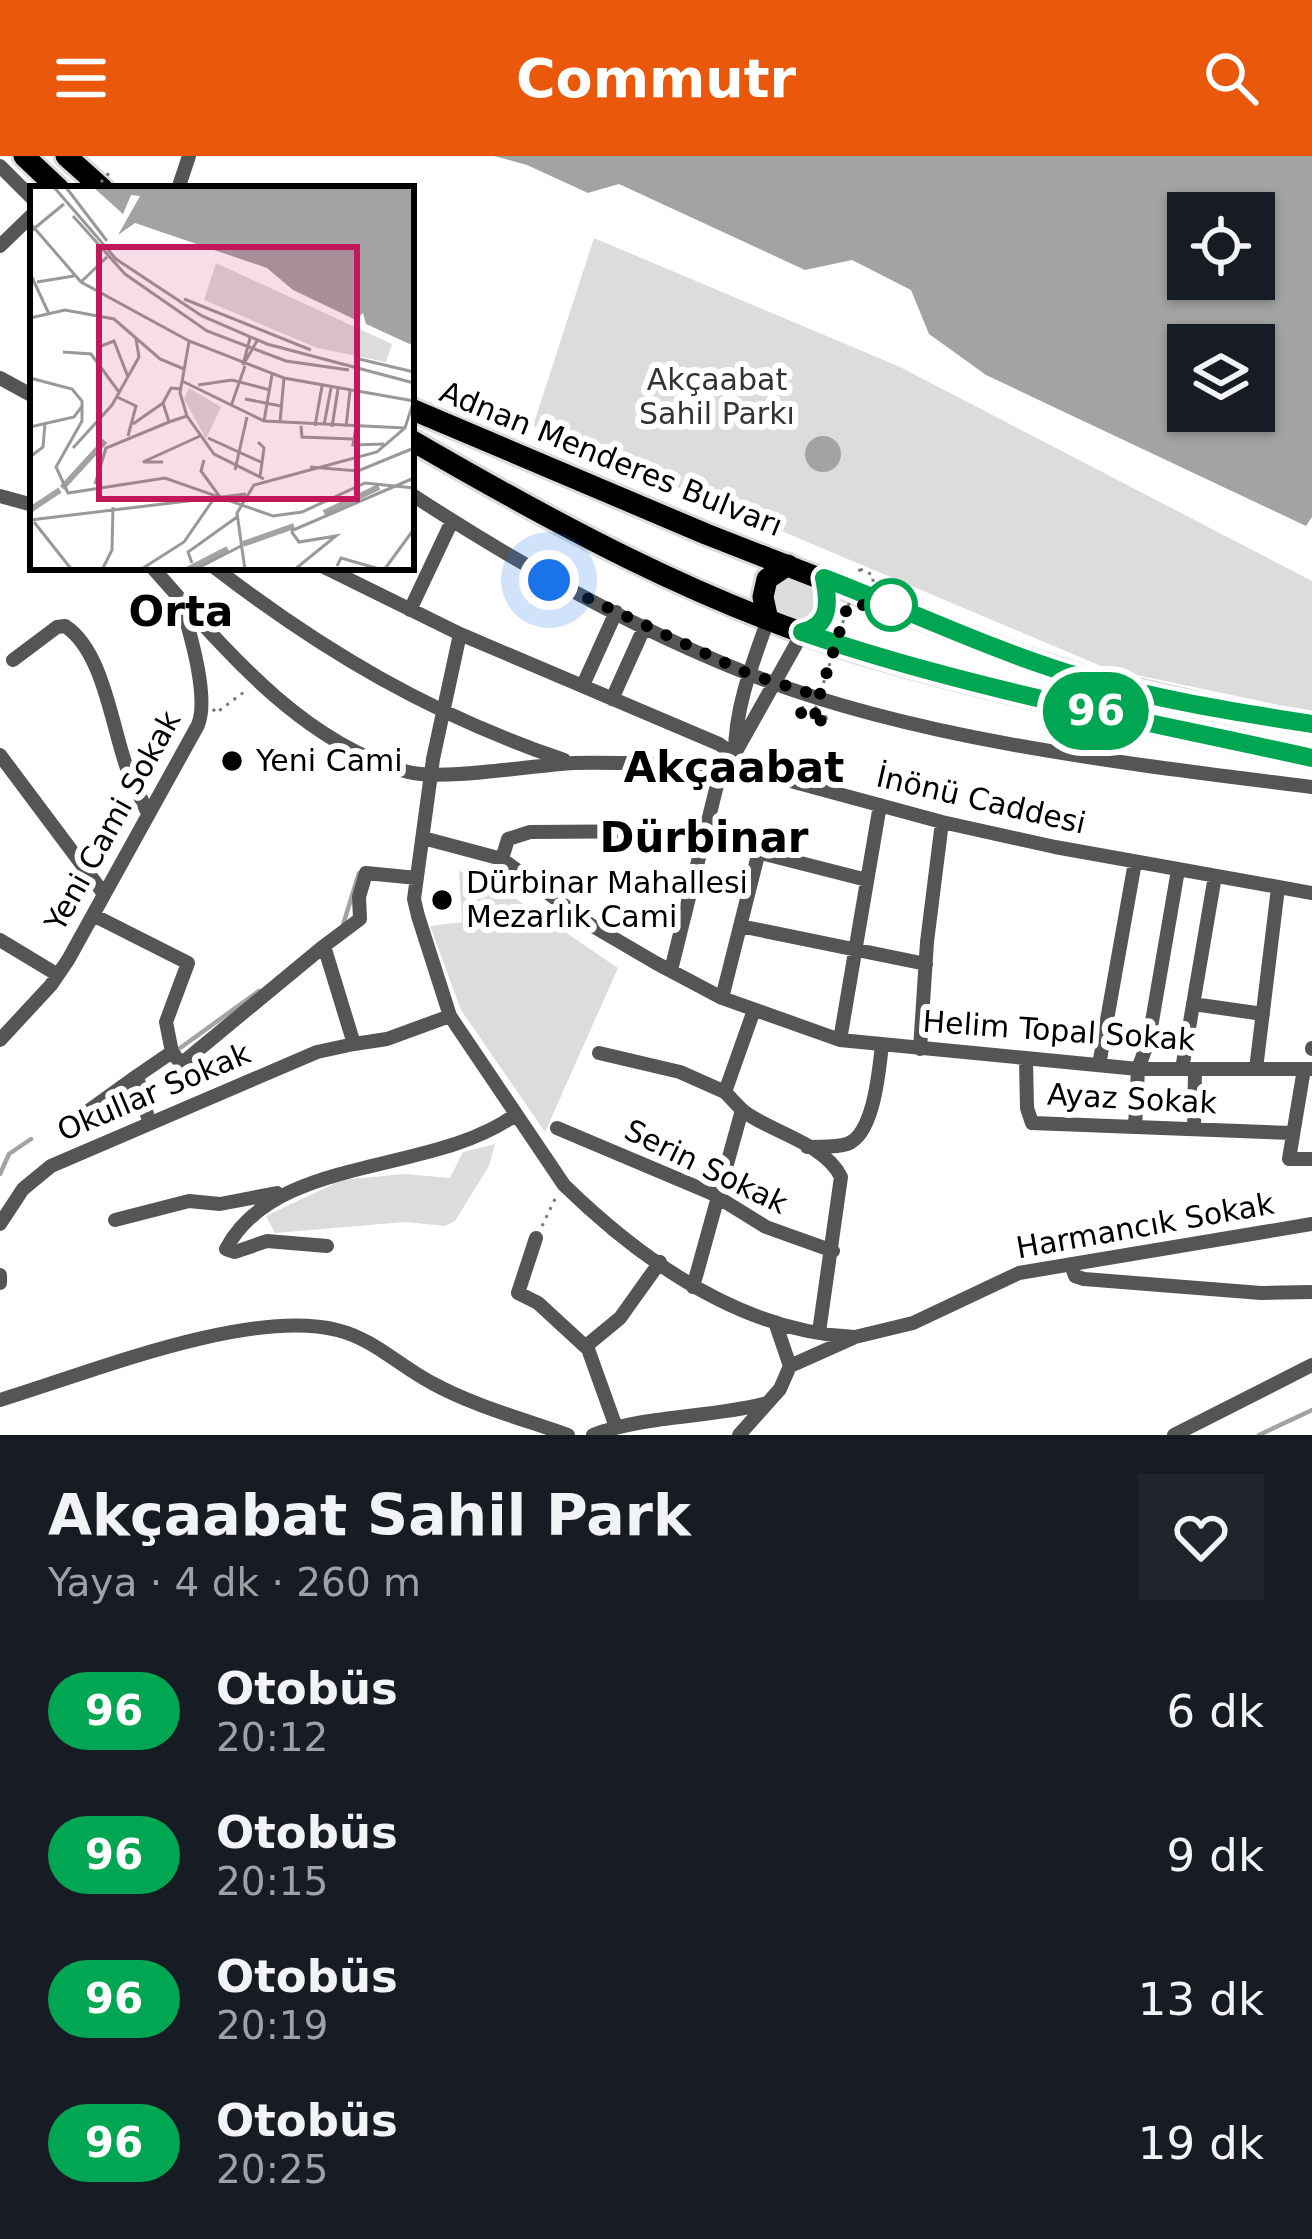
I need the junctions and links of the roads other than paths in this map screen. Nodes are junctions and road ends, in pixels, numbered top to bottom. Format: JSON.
{"nodes":[{"id":1,"x":24,"y":156,"type":"edge"},
{"id":2,"x":66,"y":156,"type":"edge"},
{"id":3,"x":189,"y":156,"type":"edge"},
{"id":4,"x":1,"y":170,"type":"edge"},
{"id":5,"x":102,"y":184,"type":"edge"},
{"id":6,"x":56,"y":186,"type":"edge"},
{"id":7,"x":179,"y":186,"type":"edge"},
{"id":8,"x":30,"y":196,"type":"edge"},
{"id":9,"x":30,"y":217,"type":"edge"},
{"id":10,"x":0,"y":245,"type":"edge"},
{"id":11,"x":0,"y":378,"type":"edge"},
{"id":12,"x":30,"y":394,"type":"edge"},
{"id":13,"x":414,"y":410,"type":"edge"},
{"id":14,"x":414,"y":442,"type":"edge"},
{"id":15,"x":0,"y":496,"type":"edge"},
{"id":16,"x":414,"y":496,"type":"edge"},
{"id":17,"x":30,"y":504,"type":"edge"},
{"id":18,"x":452,"y":521,"type":"junction"},
{"id":19,"x":788,"y":565,"type":"junction"},
{"id":20,"x":154,"y":570,"type":"edge"},
{"id":21,"x":218,"y":570,"type":"edge"},
{"id":22,"x":330,"y":570,"type":"edge"},
{"id":23,"x":824,"y":578,"type":"junction"},
{"id":24,"x":181,"y":604,"type":"junction"},
{"id":25,"x":410,"y":610,"type":"junction"},
{"id":26,"x":616,"y":612,"type":"junction"},
{"id":27,"x":768,"y":620,"type":"junction"},
{"id":28,"x":645,"y":626,"type":"junction"},
{"id":29,"x":802,"y":632,"type":"junction"},
{"id":30,"x":460,"y":634,"type":"junction"},
{"id":31,"x":14,"y":660,"type":"dead end"},
{"id":32,"x":749,"y":674,"type":"junction"},
{"id":33,"x":774,"y":682,"type":"junction"},
{"id":34,"x":583,"y":685,"type":"junction"},
{"id":35,"x":612,"y":699,"type":"junction"},
{"id":36,"x":443,"y":711,"type":"junction"},
{"id":37,"x":1312,"y":724,"type":"edge"},
{"id":38,"x":0,"y":755,"type":"edge"},
{"id":39,"x":738,"y":756,"type":"junction"},
{"id":40,"x":1312,"y":758,"type":"edge"},
{"id":41,"x":575,"y":763,"type":"junction"},
{"id":42,"x":722,"y":765,"type":"junction"},
{"id":43,"x":432,"y":774,"type":"junction"},
{"id":44,"x":1312,"y":787,"type":"edge"},
{"id":45,"x":880,"y":805,"type":"junction"},
{"id":46,"x":148,"y":814,"type":"junction"},
{"id":47,"x":942,"y":822,"type":"junction"},
{"id":48,"x":702,"y":837,"type":"junction"},
{"id":49,"x":423,"y":838,"type":"junction"},
{"id":50,"x":759,"y":851,"type":"junction"},
{"id":51,"x":502,"y":859,"type":"junction"},
{"id":52,"x":1135,"y":862,"type":"junction"},
{"id":53,"x":1178,"y":869,"type":"junction"},
{"id":54,"x":1215,"y":877,"type":"junction"},
{"id":55,"x":417,"y":878,"type":"junction"},
{"id":56,"x":867,"y":880,"type":"junction"},
{"id":57,"x":1278,"y":888,"type":"junction"},
{"id":58,"x":1312,"y":893,"type":"edge"},
{"id":59,"x":104,"y":894,"type":"junction"},
{"id":60,"x":93,"y":916,"type":"junction"},
{"id":61,"x":740,"y":926,"type":"junction"},
{"id":62,"x":0,"y":940,"type":"edge"},
{"id":63,"x":324,"y":946,"type":"junction"},
{"id":64,"x":855,"y":950,"type":"junction"},
{"id":65,"x":926,"y":964,"type":"junction"},
{"id":66,"x":670,"y":970,"type":"junction"},
{"id":67,"x":58,"y":975,"type":"junction"},
{"id":68,"x":722,"y":998,"type":"junction"},
{"id":69,"x":1193,"y":1004,"type":"junction"},
{"id":70,"x":754,"y":1010,"type":"junction"},
{"id":71,"x":1263,"y":1014,"type":"junction"},
{"id":72,"x":450,"y":1016,"type":"junction"},
{"id":73,"x":0,"y":1040,"type":"edge"},
{"id":74,"x":840,"y":1040,"type":"junction"},
{"id":75,"x":354,"y":1044,"type":"junction"},
{"id":76,"x":882,"y":1045,"type":"junction"},
{"id":77,"x":920,"y":1049,"type":"junction"},
{"id":78,"x":599,"y":1053,"type":"dead end"},
{"id":79,"x":174,"y":1055,"type":"junction"},
{"id":80,"x":1026,"y":1060,"type":"junction"},
{"id":81,"x":1099,"y":1065,"type":"junction"},
{"id":82,"x":1138,"y":1069,"type":"junction"},
{"id":83,"x":1188,"y":1069,"type":"junction"},
{"id":84,"x":1256,"y":1069,"type":"junction"},
{"id":85,"x":1308,"y":1069,"type":"edge"},
{"id":86,"x":137,"y":1076,"type":"junction"},
{"id":87,"x":725,"y":1092,"type":"junction"},
{"id":88,"x":742,"y":1110,"type":"junction"},
{"id":89,"x":515,"y":1115,"type":"junction"},
{"id":90,"x":80,"y":1117,"type":"dead end"},
{"id":91,"x":149,"y":1122,"type":"junction"},
{"id":92,"x":1135,"y":1127,"type":"junction"},
{"id":93,"x":557,"y":1128,"type":"dead end"},
{"id":94,"x":1194,"y":1129,"type":"junction"},
{"id":95,"x":1292,"y":1132,"type":"junction"},
{"id":96,"x":807,"y":1147,"type":"junction"},
{"id":97,"x":1312,"y":1159,"type":"edge"},
{"id":98,"x":294,"y":1190,"type":"junction"},
{"id":99,"x":717,"y":1197,"type":"junction"},
{"id":100,"x":116,"y":1220,"type":"dead end"},
{"id":101,"x":0,"y":1224,"type":"edge"},
{"id":102,"x":1312,"y":1224,"type":"edge"},
{"id":103,"x":536,"y":1238,"type":"road end"},
{"id":104,"x":327,"y":1246,"type":"dead end"},
{"id":105,"x":832,"y":1251,"type":"junction"},
{"id":106,"x":660,"y":1262,"type":"junction"},
{"id":107,"x":1071,"y":1264,"type":"junction"},
{"id":108,"x":693,"y":1287,"type":"junction"},
{"id":109,"x":1312,"y":1292,"type":"edge"},
{"id":110,"x":775,"y":1322,"type":"junction"},
{"id":111,"x":819,"y":1332,"type":"junction"},
{"id":112,"x":855,"y":1336,"type":"junction"},
{"id":113,"x":586,"y":1346,"type":"junction"},
{"id":114,"x":1312,"y":1365,"type":"edge"},
{"id":115,"x":790,"y":1366,"type":"junction"},
{"id":116,"x":0,"y":1400,"type":"edge"},
{"id":117,"x":763,"y":1404,"type":"junction"},
{"id":118,"x":616,"y":1426,"type":"junction"},
{"id":119,"x":568,"y":1435,"type":"edge"},
{"id":120,"x":593,"y":1435,"type":"edge"},
{"id":121,"x":739,"y":1435,"type":"edge"},
{"id":122,"x":1174,"y":1435,"type":"edge"}],
"edges":[{"from":1,"to":6,"type":"highway"},
{"from":2,"to":5,"type":"highway"},
{"from":3,"to":7,"type":"street"},
{"from":4,"to":8,"type":"street"},
{"from":9,"to":10,"type":"street"},
{"from":11,"to":12,"type":"street"},
{"from":13,"to":19,"type":"highway","name":"Adnan Menderes Bulvarı"},
{"from":14,"to":27,"type":"highway","name":"Adnan Menderes Bulvarı"},
{"from":15,"to":17,"type":"street"},
{"from":16,"to":18,"type":"street"},
{"from":18,"to":25,"type":"street"},
{"from":18,"to":26,"type":"street"},
{"from":19,"to":23,"type":"highway","name":"Adnan Menderes Bulvarı"},
{"from":19,"to":27,"type":"highway","name":"Adnan Menderes Bulvarı"},
{"from":20,"to":24,"type":"street"},
{"from":21,"to":36,"type":"street"},
{"from":22,"to":25,"type":"street","name":"İnönü Caddesi"},
{"from":23,"to":29,"type":"highway"},
{"from":23,"to":37,"type":"highway","name":"Adnan Menderes Bulvarı"},
{"from":24,"to":43,"type":"street"},
{"from":24,"to":46,"type":"street","name":"Yeni Cami Sokak"},
{"from":25,"to":30,"type":"street","name":"İnönü Caddesi"},
{"from":26,"to":28,"type":"street"},
{"from":26,"to":34,"type":"street"},
{"from":27,"to":29,"type":"highway","name":"Adnan Menderes Bulvarı"},
{"from":27,"to":32,"type":"street"},
{"from":28,"to":32,"type":"street"},
{"from":28,"to":35,"type":"street"},
{"from":29,"to":33,"type":"street"},
{"from":29,"to":40,"type":"highway","name":"Adnan Menderes Bulvarı"},
{"from":30,"to":34,"type":"street","name":"İnönü Caddesi"},
{"from":30,"to":36,"type":"street"},
{"from":31,"to":46,"type":"street"},
{"from":32,"to":33,"type":"street"},
{"from":32,"to":39,"type":"street"},
{"from":33,"to":39,"type":"street"},
{"from":33,"to":44,"type":"street"},
{"from":34,"to":35,"type":"street","name":"İnönü Caddesi"},
{"from":35,"to":39,"type":"street","name":"İnönü Caddesi"},
{"from":36,"to":41,"type":"street"},
{"from":36,"to":43,"type":"street"},
{"from":38,"to":59,"type":"street"},
{"from":39,"to":42,"type":"street"},
{"from":39,"to":45,"type":"street","name":"İnönü Caddesi"},
{"from":41,"to":42,"type":"street"},
{"from":41,"to":43,"type":"street"},
{"from":42,"to":48,"type":"street"},
{"from":43,"to":49,"type":"street"},
{"from":45,"to":47,"type":"street","name":"İnönü Caddesi"},
{"from":45,"to":56,"type":"street"},
{"from":46,"to":59,"type":"street","name":"Yeni Cami Sokak"},
{"from":47,"to":52,"type":"street","name":"İnönü Caddesi"},
{"from":47,"to":65,"type":"street"},
{"from":48,"to":50,"type":"street"},
{"from":48,"to":51,"type":"street"},
{"from":48,"to":66,"type":"street"},
{"from":49,"to":51,"type":"street"},
{"from":49,"to":55,"type":"street"},
{"from":50,"to":56,"type":"street"},
{"from":50,"to":61,"type":"street"},
{"from":51,"to":66,"type":"street"},
{"from":52,"to":53,"type":"street","name":"İnönü Caddesi"},
{"from":52,"to":81,"type":"street"},
{"from":53,"to":54,"type":"street","name":"İnönü Caddesi"},
{"from":53,"to":82,"type":"street"},
{"from":54,"to":57,"type":"street","name":"İnönü Caddesi"},
{"from":54,"to":69,"type":"street"},
{"from":55,"to":63,"type":"street"},
{"from":55,"to":72,"type":"street"},
{"from":56,"to":64,"type":"street"},
{"from":57,"to":58,"type":"street","name":"İnönü Caddesi"},
{"from":57,"to":71,"type":"street"},
{"from":59,"to":60,"type":"street","name":"Yeni Cami Sokak"},
{"from":60,"to":67,"type":"street","name":"Yeni Cami Sokak"},
{"from":60,"to":79,"type":"street"},
{"from":61,"to":64,"type":"street"},
{"from":61,"to":68,"type":"street"},
{"from":62,"to":67,"type":"street"},
{"from":63,"to":75,"type":"street"},
{"from":63,"to":79,"type":"street"},
{"from":64,"to":65,"type":"street"},
{"from":64,"to":74,"type":"street"},
{"from":65,"to":77,"type":"street"},
{"from":66,"to":68,"type":"street"},
{"from":67,"to":73,"type":"street","name":"Yeni Cami Sokak"},
{"from":68,"to":70,"type":"street"},
{"from":69,"to":71,"type":"street"},
{"from":69,"to":83,"type":"street"},
{"from":70,"to":74,"type":"street"},
{"from":70,"to":87,"type":"street"},
{"from":71,"to":84,"type":"street"},
{"from":72,"to":75,"type":"street","name":"Okullar Sokak"},
{"from":72,"to":89,"type":"street"},
{"from":74,"to":76,"type":"street"},
{"from":75,"to":91,"type":"street","name":"Okullar Sokak"},
{"from":76,"to":77,"type":"street","name":"Helim Topal Sokak"},
{"from":76,"to":96,"type":"street","name":"Helim Topal Sokak"},
{"from":77,"to":80,"type":"street","name":"Helim Topal Sokak"},
{"from":78,"to":87,"type":"street"},
{"from":79,"to":86,"type":"street"},
{"from":80,"to":81,"type":"street","name":"Helim Topal Sokak"},
{"from":80,"to":92,"type":"street","name":"Ayaz Sokak"},
{"from":81,"to":82,"type":"street","name":"Helim Topal Sokak"},
{"from":82,"to":83,"type":"street","name":"Helim Topal Sokak"},
{"from":82,"to":92,"type":"street"},
{"from":83,"to":84,"type":"street","name":"Helim Topal Sokak"},
{"from":83,"to":94,"type":"street"},
{"from":84,"to":85,"type":"street","name":"Helim Topal Sokak"},
{"from":85,"to":95,"type":"street"},
{"from":86,"to":90,"type":"street"},
{"from":86,"to":91,"type":"street"},
{"from":87,"to":88,"type":"street"},
{"from":88,"to":96,"type":"street"},
{"from":88,"to":99,"type":"street"},
{"from":89,"to":98,"type":"street"},
{"from":89,"to":106,"type":"street"},
{"from":91,"to":101,"type":"street","name":"Okullar Sokak"},
{"from":92,"to":94,"type":"street","name":"Ayaz Sokak"},
{"from":93,"to":99,"type":"street","name":"Serin Sokak"},
{"from":94,"to":95,"type":"street","name":"Ayaz Sokak"},
{"from":95,"to":97,"type":"street"},
{"from":96,"to":105,"type":"street"},
{"from":98,"to":100,"type":"street"},
{"from":98,"to":104,"type":"street"},
{"from":99,"to":105,"type":"street","name":"Serin Sokak"},
{"from":99,"to":108,"type":"street"},
{"from":102,"to":107,"type":"street","name":"Harmancık Sokak"},
{"from":103,"to":113,"type":"street"},
{"from":105,"to":111,"type":"street"},
{"from":106,"to":108,"type":"street"},
{"from":106,"to":113,"type":"street"},
{"from":107,"to":109,"type":"street"},
{"from":107,"to":112,"type":"street","name":"Harmancık Sokak"},
{"from":108,"to":110,"type":"street"},
{"from":110,"to":111,"type":"street"},
{"from":110,"to":115,"type":"street"},
{"from":111,"to":112,"type":"street"},
{"from":112,"to":115,"type":"street","name":"Harmancık Sokak"},
{"from":113,"to":118,"type":"street"},
{"from":114,"to":122,"type":"street"},
{"from":115,"to":117,"type":"street"},
{"from":116,"to":119,"type":"street"},
{"from":117,"to":118,"type":"street"},
{"from":117,"to":121,"type":"street"},
{"from":118,"to":120,"type":"street"}]}
